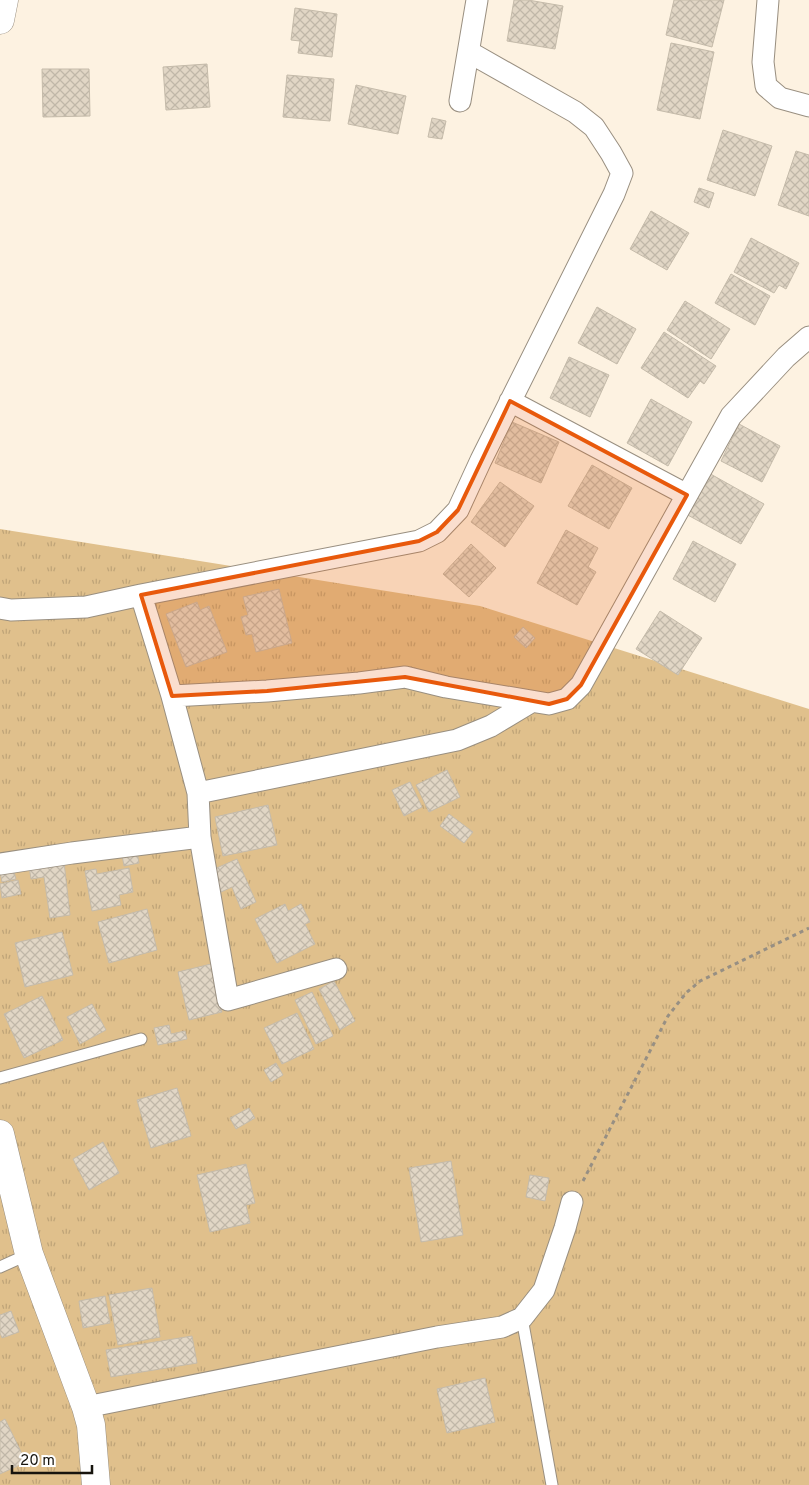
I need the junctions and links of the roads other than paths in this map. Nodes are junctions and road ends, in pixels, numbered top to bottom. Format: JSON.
{"nodes":[{"id":1,"x":4,"y":0,"type":"edge"},
{"id":2,"x":477,"y":0,"type":"edge"},
{"id":3,"x":768,"y":0,"type":"edge"},
{"id":4,"x":0,"y":20,"type":"edge"},
{"id":5,"x":469,"y":52,"type":"junction"},
{"id":6,"x":460,"y":101,"type":"dead end"},
{"id":7,"x":809,"y":106,"type":"edge"},
{"id":8,"x":809,"y":337,"type":"edge"},
{"id":9,"x":510,"y":401,"type":"junction"},
{"id":10,"x":687,"y":495,"type":"junction"},
{"id":11,"x":141,"y":595,"type":"junction"},
{"id":12,"x":0,"y":608,"type":"edge"},
{"id":13,"x":172,"y":696,"type":"junction"},
{"id":14,"x":531,"y":702,"type":"junction"},
{"id":15,"x":198,"y":793,"type":"junction"},
{"id":16,"x":200,"y":837,"type":"junction"},
{"id":17,"x":0,"y":864,"type":"edge"},
{"id":18,"x":336,"y":969,"type":"dead end"},
{"id":19,"x":141,"y":1039,"type":"dead end"},
{"id":20,"x":0,"y":1078,"type":"edge"},
{"id":21,"x":0,"y":1134,"type":"edge"},
{"id":22,"x":572,"y":1202,"type":"road end"},
{"id":23,"x":29,"y":1254,"type":"junction"},
{"id":24,"x":0,"y":1267,"type":"edge"},
{"id":25,"x":522,"y":1318,"type":"junction"},
{"id":26,"x":86,"y":1407,"type":"junction"},
{"id":27,"x":96,"y":1485,"type":"edge"},
{"id":28,"x":552,"y":1485,"type":"edge"}],
"edges":[{"from":1,"to":4,"type":"street"},
{"from":2,"to":5,"type":"street"},
{"from":3,"to":7,"type":"street"},
{"from":5,"to":6,"type":"street"},
{"from":5,"to":9,"type":"street"},
{"from":8,"to":10,"type":"street"},
{"from":9,"to":10,"type":"street"},
{"from":9,"to":11,"type":"street"},
{"from":10,"to":14,"type":"street"},
{"from":11,"to":12,"type":"street"},
{"from":11,"to":13,"type":"street"},
{"from":13,"to":14,"type":"street"},
{"from":13,"to":15,"type":"street"},
{"from":14,"to":15,"type":"street"},
{"from":15,"to":16,"type":"street"},
{"from":16,"to":17,"type":"street"},
{"from":16,"to":18,"type":"street"},
{"from":19,"to":20,"type":"lane"},
{"from":21,"to":23,"type":"street"},
{"from":22,"to":25,"type":"street"},
{"from":23,"to":24,"type":"lane"},
{"from":23,"to":26,"type":"street"},
{"from":25,"to":26,"type":"street"},
{"from":25,"to":28,"type":"lane"},
{"from":26,"to":27,"type":"street"}]}
